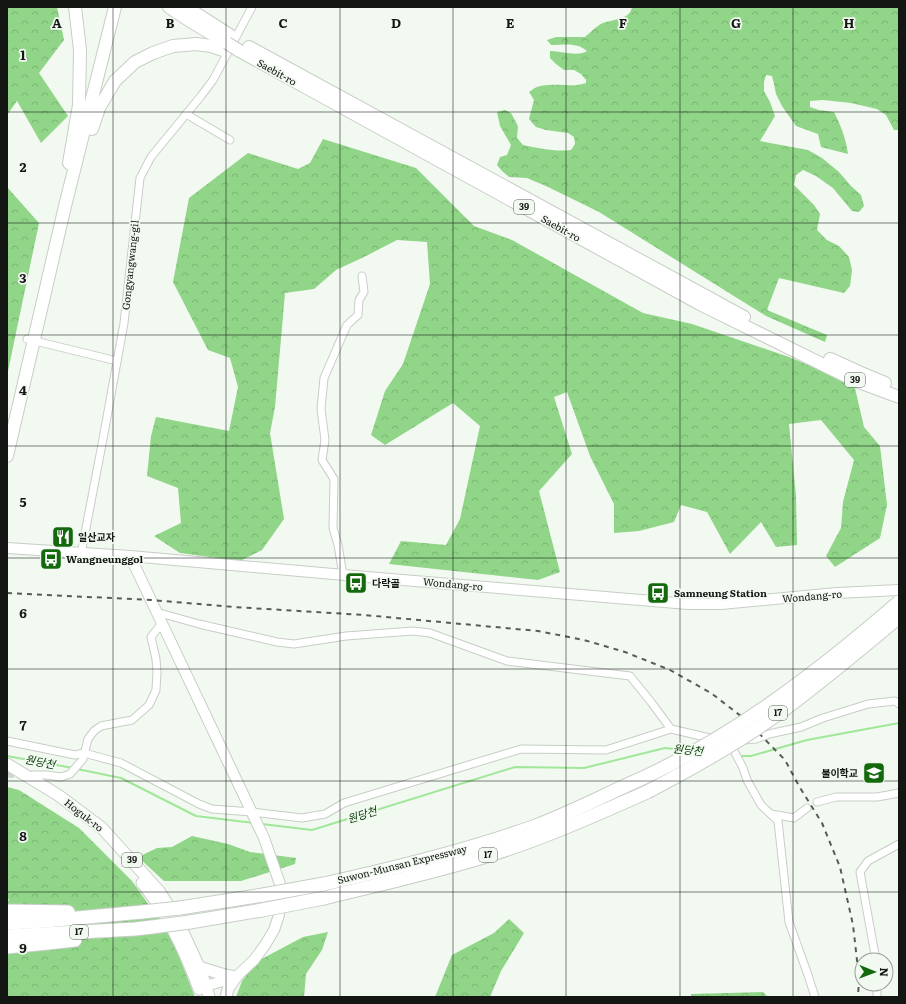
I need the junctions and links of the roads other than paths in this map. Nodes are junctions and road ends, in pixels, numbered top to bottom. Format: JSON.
{"nodes":[{"id":1,"x":75,"y":7,"type":"edge"},
{"id":2,"x":111,"y":7,"type":"edge"},
{"id":3,"x":115,"y":7,"type":"edge"},
{"id":4,"x":169,"y":7,"type":"edge"},
{"id":5,"x":186,"y":7,"type":"edge"},
{"id":6,"x":252,"y":7,"type":"edge"},
{"id":7,"x":227,"y":43,"type":"junction"},
{"id":8,"x":238,"y":49,"type":"junction"},
{"id":9,"x":186,"y":114,"type":"junction"},
{"id":10,"x":230,"y":140,"type":"dead end"},
{"id":11,"x":63,"y":206,"type":"junction"},
{"id":12,"x":362,"y":276,"type":"dead end"},
{"id":13,"x":30,"y":340,"type":"junction"},
{"id":14,"x":815,"y":356,"type":"junction"},
{"id":15,"x":117,"y":361,"type":"junction"},
{"id":16,"x":899,"y":389,"type":"edge"},
{"id":17,"x":899,"y":398,"type":"edge"},
{"id":18,"x":7,"y":427,"type":"edge"},
{"id":19,"x":7,"y":456,"type":"edge"},
{"id":20,"x":7,"y":548,"type":"edge"},
{"id":21,"x":81,"y":554,"type":"junction"},
{"id":22,"x":130,"y":556,"type":"junction"},
{"id":23,"x":343,"y":575,"type":"junction"},
{"id":24,"x":899,"y":590,"type":"edge"},
{"id":25,"x":899,"y":602,"type":"edge"},
{"id":26,"x":156,"y":612,"type":"junction"},
{"id":27,"x":899,"y":617,"type":"edge"},
{"id":28,"x":162,"y":623,"type":"junction"},
{"id":29,"x":899,"y":704,"type":"edge"},
{"id":30,"x":671,"y":729,"type":"junction"},
{"id":31,"x":7,"y":741,"type":"edge"},
{"id":32,"x":731,"y":745,"type":"junction"},
{"id":33,"x":84,"y":756,"type":"junction"},
{"id":34,"x":7,"y":764,"type":"edge"},
{"id":35,"x":7,"y":772,"type":"edge"},
{"id":36,"x":34,"y":776,"type":"dead end"},
{"id":37,"x":899,"y":793,"type":"edge"},
{"id":38,"x":817,"y":802,"type":"dead end"},
{"id":39,"x":807,"y":808,"type":"dead end"},
{"id":40,"x":253,"y":814,"type":"junction"},
{"id":41,"x":770,"y":814,"type":"junction"},
{"id":42,"x":899,"y":844,"type":"edge"},
{"id":43,"x":7,"y":911,"type":"edge"},
{"id":44,"x":128,"y":914,"type":"junction"},
{"id":45,"x":7,"y":923,"type":"edge"},
{"id":46,"x":135,"y":929,"type":"junction"},
{"id":47,"x":7,"y":936,"type":"edge"},
{"id":48,"x":7,"y":947,"type":"edge"},
{"id":49,"x":875,"y":952,"type":"edge"},
{"id":50,"x":199,"y":967,"type":"junction"},
{"id":51,"x":236,"y":977,"type":"junction"},
{"id":52,"x":204,"y":992,"type":"edge"},
{"id":53,"x":226,"y":997,"type":"edge"},
{"id":54,"x":815,"y":997,"type":"edge"}],
"edges":[{"from":1,"to":11,"type":"highway"},
{"from":2,"to":11,"type":"highway"},
{"from":3,"to":11,"type":"highway"},
{"from":4,"to":7,"type":"highway","name":"Saebit-ro","number":"39"},
{"from":5,"to":7,"type":"highway","name":"Saebit-ro","number":"39"},
{"from":6,"to":9,"type":"street","name":"Gongyangwang-gil"},
{"from":7,"to":8,"type":"highway","name":"Saebit-ro","number":"39","bridge":true},
{"from":7,"to":11,"type":"highway"},
{"from":8,"to":14,"type":"highway","name":"Saebit-ro","number":"39"},
{"from":8,"to":14,"type":"highway","name":"Saebit-ro","number":"39"},
{"from":9,"to":10,"type":"street"},
{"from":9,"to":15,"type":"street","name":"Gongyangwang-gil"},
{"from":11,"to":13,"type":"highway"},
{"from":12,"to":23,"type":"street"},
{"from":13,"to":15,"type":"street"},
{"from":13,"to":18,"type":"highway"},
{"from":13,"to":19,"type":"highway"},
{"from":14,"to":16,"type":"highway","name":"Saebit-ro","number":"39"},
{"from":14,"to":17,"type":"highway","name":"Saebit-ro","number":"39"},
{"from":15,"to":21,"type":"street","name":"Gongyangwang-gil"},
{"from":20,"to":21,"type":"main road","name":"Wondang-ro"},
{"from":21,"to":22,"type":"main road","name":"Wondang-ro"},
{"from":22,"to":23,"type":"main road","name":"Wondang-ro"},
{"from":22,"to":26,"type":"main road"},
{"from":23,"to":24,"type":"main road","name":"Wondang-ro"},
{"from":25,"to":44,"type":"highway","name":"Suwon-Munsan Expressway","number":"17","bridge":true},
{"from":26,"to":28,"type":"main road"},
{"from":26,"to":30,"type":"street"},
{"from":27,"to":46,"type":"highway","name":"Suwon-Munsan Expressway","number":"17","bridge":true},
{"from":28,"to":33,"type":"street"},
{"from":28,"to":40,"type":"main road"},
{"from":29,"to":32,"type":"street"},
{"from":30,"to":32,"type":"street"},
{"from":30,"to":40,"type":"street"},
{"from":31,"to":33,"type":"street"},
{"from":32,"to":41,"type":"street"},
{"from":33,"to":36,"type":"street"},
{"from":33,"to":40,"type":"street"},
{"from":34,"to":50,"type":"main road","name":"Hoguk-ro","number":"39"},
{"from":35,"to":52,"type":"main road","name":"Hoguk-ro","number":"39"},
{"from":37,"to":38,"type":"street"},
{"from":39,"to":41,"type":"street"},
{"from":40,"to":51,"type":"main road"},
{"from":41,"to":54,"type":"street"},
{"from":42,"to":49,"type":"street"},
{"from":43,"to":44,"type":"highway"},
{"from":44,"to":45,"type":"highway","name":"Suwon-Munsan Expressway","number":"17"},
{"from":46,"to":47,"type":"highway","name":"Suwon-Munsan Expressway","number":"17"},
{"from":46,"to":48,"type":"highway"},
{"from":50,"to":51,"type":"main road"},
{"from":50,"to":52,"type":"main road","name":"Hoguk-ro","number":"39"},
{"from":51,"to":52,"type":"main road"},
{"from":51,"to":53,"type":"main road"}]}
